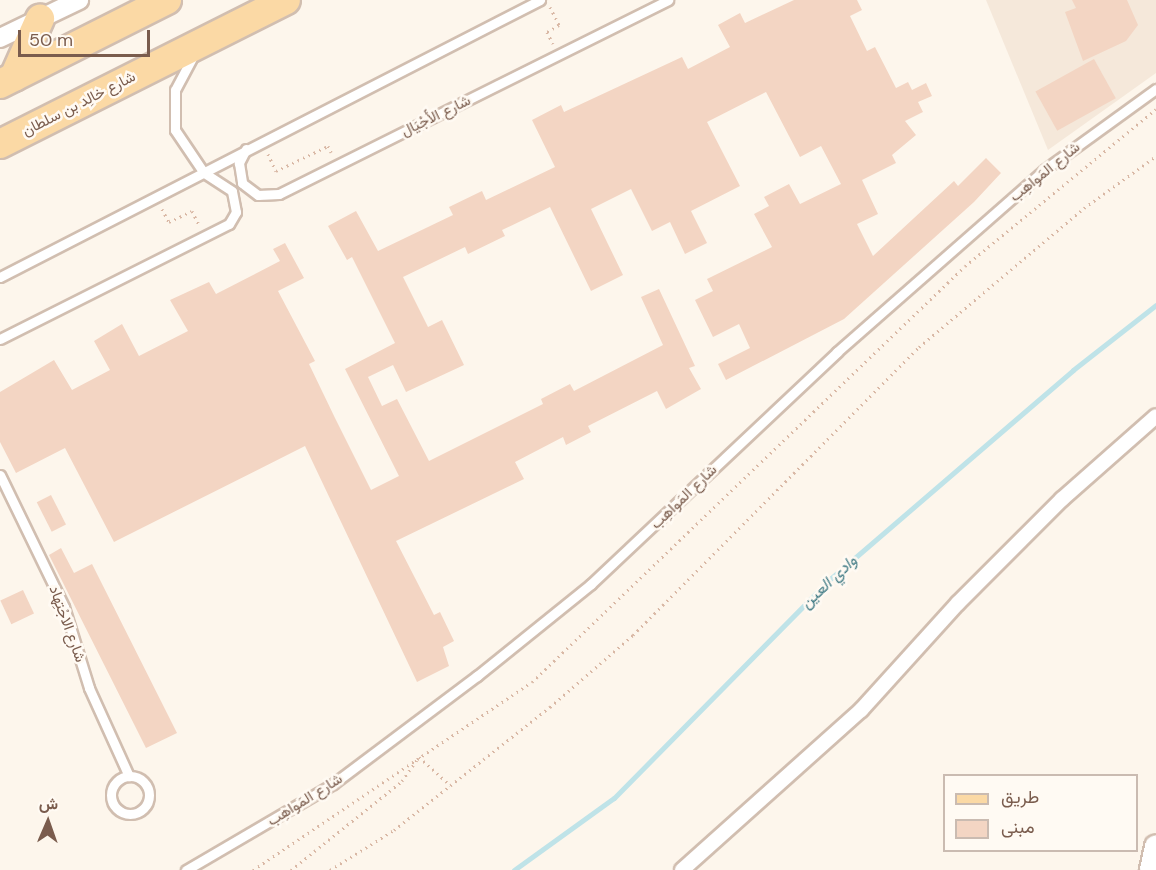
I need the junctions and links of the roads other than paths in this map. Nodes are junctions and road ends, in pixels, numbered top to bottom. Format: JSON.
{"nodes":[{"id":1,"x":79,"y":0,"type":"edge"},
{"id":2,"x":167,"y":0,"type":"edge"},
{"id":3,"x":286,"y":0,"type":"edge"},
{"id":4,"x":540,"y":0,"type":"edge"},
{"id":5,"x":668,"y":0,"type":"edge"},
{"id":6,"x":40,"y":19,"type":"junction"},
{"id":7,"x":0,"y":38,"type":"edge"},
{"id":8,"x":201,"y":43,"type":"junction"},
{"id":9,"x":7,"y":80,"type":"edge"},
{"id":10,"x":1156,"y":89,"type":"edge"},
{"id":11,"x":0,"y":144,"type":"edge"},
{"id":12,"x":250,"y":145,"type":"junction"},
{"id":13,"x":204,"y":173,"type":"junction"},
{"id":14,"x":0,"y":276,"type":"edge"},
{"id":15,"x":0,"y":339,"type":"edge"},
{"id":16,"x":1156,"y":416,"type":"edge"},
{"id":17,"x":0,"y":475,"type":"edge"},
{"id":18,"x":129,"y":776,"type":"junction"},
{"id":19,"x":186,"y":870,"type":"edge"},
{"id":20,"x":682,"y":870,"type":"edge"}],
"edges":[{"from":1,"to":6,"type":"street"},
{"from":2,"to":9,"type":"main road"},
{"from":3,"to":8,"type":"main road","name":"شارع خالِد بن سلطان"},
{"from":4,"to":12,"type":"lane"},
{"from":5,"to":12,"type":"lane","name":"شارع الأَجْيَال"},
{"from":6,"to":7,"type":"street"},
{"from":6,"to":9,"type":"main road"},
{"from":8,"to":11,"type":"main road","name":"شارع خالِد بن سلطان"},
{"from":8,"to":13,"type":"lane"},
{"from":10,"to":19,"type":"lane","name":"شارع المَواهِب"},
{"from":12,"to":13,"type":"lane"},
{"from":13,"to":14,"type":"lane"},
{"from":13,"to":15,"type":"lane"},
{"from":16,"to":20,"type":"street"},
{"from":17,"to":18,"type":"lane","name":"شارع الاجْتِهاد"},
{"from":18,"to":18,"type":"lane","name":"شارع الاجْتِهاد"}]}
